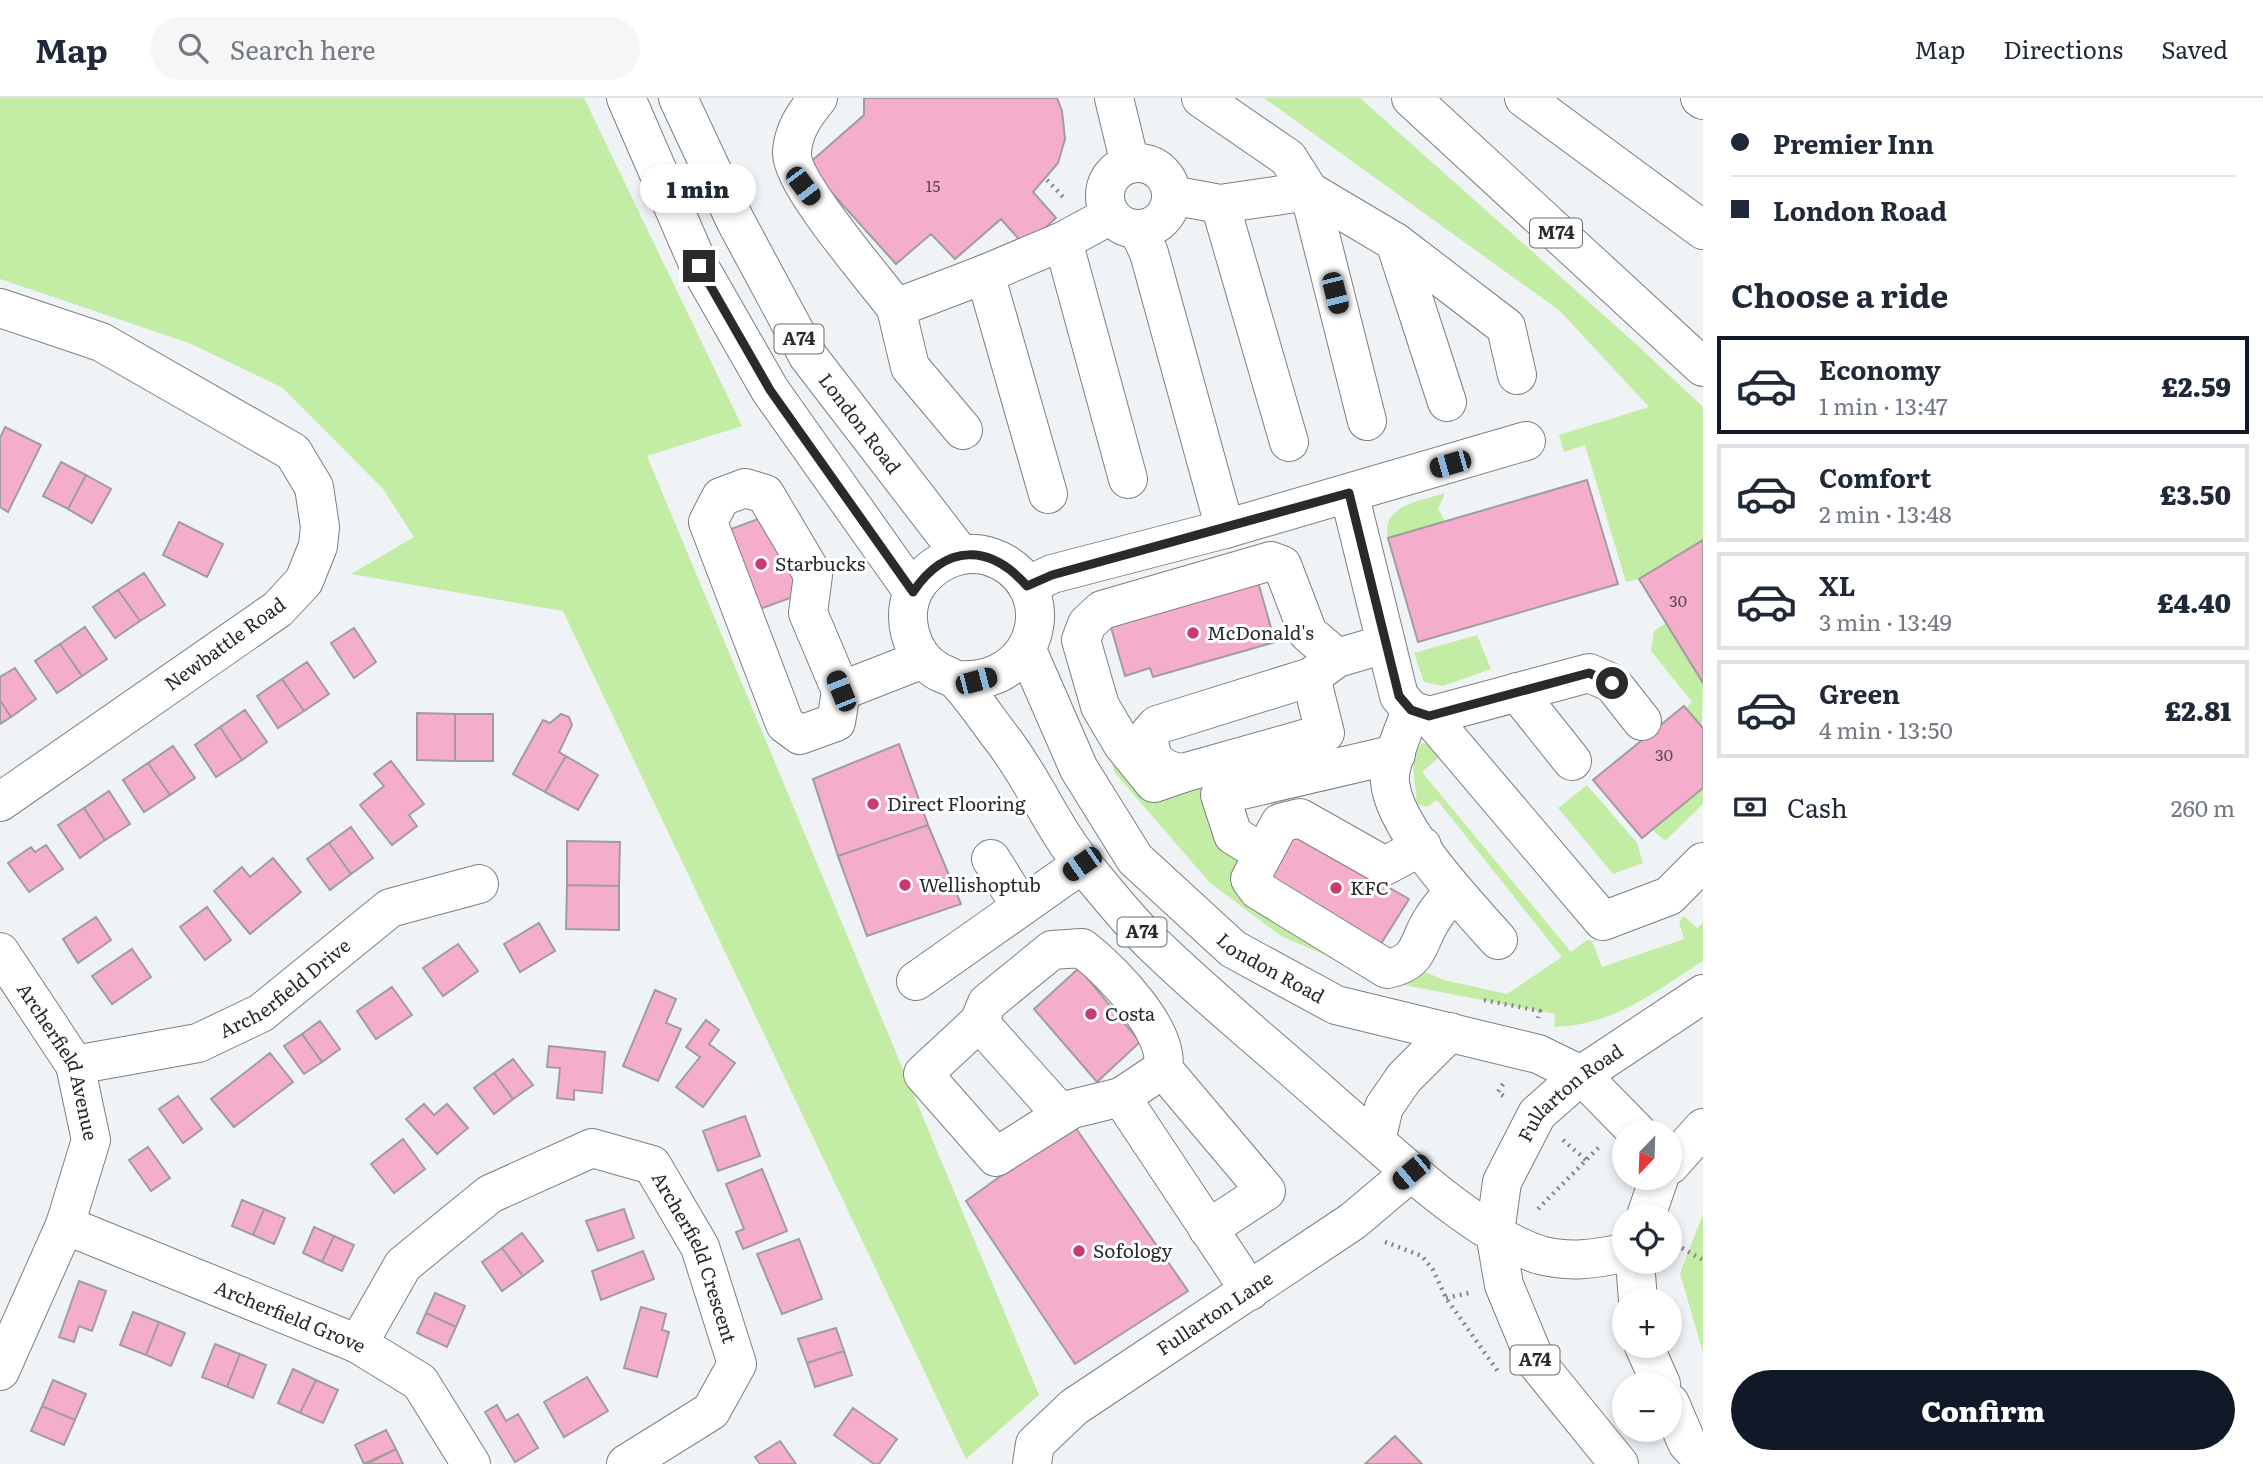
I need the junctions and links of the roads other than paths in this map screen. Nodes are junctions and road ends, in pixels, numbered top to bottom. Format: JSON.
{"nodes":[{"id":1,"x":626,"y":98,"type":"edge"},
{"id":2,"x":678,"y":98,"type":"edge"},
{"id":3,"x":818,"y":98,"type":"edge"},
{"id":4,"x":1115,"y":98,"type":"edge"},
{"id":5,"x":1201,"y":98,"type":"edge"},
{"id":6,"x":1411,"y":98,"type":"edge"},
{"id":7,"x":1524,"y":98,"type":"edge"},
{"id":8,"x":1130,"y":164,"type":"junction"},
{"id":9,"x":1310,"y":191,"type":"junction"},
{"id":10,"x":1171,"y":195,"type":"junction"},
{"id":11,"x":1220,"y":204,"type":"junction"},
{"id":12,"x":1124,"y":222,"type":"junction"},
{"id":13,"x":1703,"y":230,"type":"edge"},
{"id":14,"x":1063,"y":240,"type":"junction"},
{"id":15,"x":1395,"y":242,"type":"junction"},
{"id":16,"x":985,"y":274,"type":"junction"},
{"id":17,"x":0,"y":308,"type":"edge"},
{"id":18,"x":896,"y":308,"type":"junction"},
{"id":19,"x":1703,"y":367,"type":"edge"},
{"id":20,"x":1517,"y":375,"type":"dead end"},
{"id":21,"x":1447,"y":402,"type":"dead end"},
{"id":22,"x":1367,"y":421,"type":"dead end"},
{"id":23,"x":963,"y":430,"type":"dead end"},
{"id":24,"x":1290,"y":442,"type":"dead end"},
{"id":25,"x":1526,"y":442,"type":"dead end"},
{"id":26,"x":1128,"y":479,"type":"dead end"},
{"id":27,"x":1349,"y":493,"type":"junction"},
{"id":28,"x":1048,"y":494,"type":"dead end"},
{"id":29,"x":1225,"y":529,"type":"junction"},
{"id":30,"x":961,"y":555,"type":"junction"},
{"id":31,"x":1027,"y":586,"type":"junction"},
{"id":32,"x":913,"y":592,"type":"junction"},
{"id":33,"x":1385,"y":644,"type":"junction"},
{"id":34,"x":1027,"y":650,"type":"junction"},
{"id":35,"x":923,"y":659,"type":"junction"},
{"id":36,"x":1324,"y":668,"type":"junction"},
{"id":37,"x":956,"y":680,"type":"junction"},
{"id":38,"x":841,"y":691,"type":"junction"},
{"id":39,"x":1517,"y":692,"type":"junction"},
{"id":40,"x":1420,"y":713,"type":"junction"},
{"id":41,"x":1642,"y":721,"type":"dead end"},
{"id":42,"x":1396,"y":754,"type":"junction"},
{"id":43,"x":1572,"y":761,"type":"dead end"},
{"id":44,"x":1183,"y":773,"type":"junction"},
{"id":45,"x":0,"y":802,"type":"edge"},
{"id":46,"x":1422,"y":846,"type":"junction"},
{"id":47,"x":1262,"y":853,"type":"junction"},
{"id":48,"x":991,"y":859,"type":"dead end"},
{"id":49,"x":1703,"y":862,"type":"edge"},
{"id":50,"x":1082,"y":864,"type":"junction"},
{"id":51,"x":479,"y":884,"type":"dead end"},
{"id":52,"x":1454,"y":891,"type":"junction"},
{"id":53,"x":1021,"y":907,"type":"junction"},
{"id":54,"x":1498,"y":940,"type":"dead end"},
{"id":55,"x":0,"y":951,"type":"edge"},
{"id":56,"x":916,"y":981,"type":"dead end"},
{"id":57,"x":1703,"y":993,"type":"edge"},
{"id":58,"x":979,"y":1022,"type":"junction"},
{"id":59,"x":1450,"y":1032,"type":"junction"},
{"id":60,"x":1164,"y":1064,"type":"junction"},
{"id":61,"x":75,"y":1065,"type":"junction"},
{"id":62,"x":1581,"y":1075,"type":"junction"},
{"id":63,"x":1121,"y":1097,"type":"junction"},
{"id":64,"x":1062,"y":1115,"type":"junction"},
{"id":65,"x":1626,"y":1120,"type":"edge"},
{"id":66,"x":1703,"y":1128,"type":"edge"},
{"id":67,"x":1376,"y":1141,"type":"junction"},
{"id":68,"x":1682,"y":1152,"type":"edge"},
{"id":69,"x":1411,"y":1172,"type":"junction"},
{"id":70,"x":65,"y":1226,"type":"junction"},
{"id":71,"x":1208,"y":1229,"type":"junction"},
{"id":72,"x":1495,"y":1233,"type":"junction"},
{"id":73,"x":1612,"y":1255,"type":"edge"},
{"id":74,"x":1250,"y":1291,"type":"junction"},
{"id":75,"x":358,"y":1344,"type":"junction"},
{"id":76,"x":0,"y":1371,"type":"edge"},
{"id":77,"x":1682,"y":1433,"type":"edge"},
{"id":78,"x":1691,"y":1456,"type":"edge"},
{"id":79,"x":471,"y":1464,"type":"edge"},
{"id":80,"x":626,"y":1464,"type":"edge"},
{"id":81,"x":1032,"y":1464,"type":"edge"},
{"id":82,"x":1619,"y":1464,"type":"edge"}],
"edges":[{"from":1,"to":32,"type":"main road","number":"A74"},
{"from":2,"to":30,"type":"main road","name":"London Road","number":"A74"},
{"from":3,"to":18,"type":"main road"},
{"from":4,"to":8,"type":"main road"},
{"from":5,"to":9,"type":"main road"},
{"from":6,"to":19,"type":"main road","number":"M74"},
{"from":7,"to":13,"type":"main road"},
{"from":8,"to":10,"type":"main road"},
{"from":8,"to":12,"type":"main road"},
{"from":9,"to":11,"type":"main road"},
{"from":9,"to":15,"type":"main road"},
{"from":9,"to":22,"type":"main road"},
{"from":10,"to":11,"type":"main road"},
{"from":10,"to":12,"type":"main road"},
{"from":11,"to":24,"type":"main road"},
{"from":12,"to":14,"type":"main road"},
{"from":12,"to":29,"type":"main road"},
{"from":14,"to":16,"type":"main road"},
{"from":14,"to":26,"type":"main road"},
{"from":15,"to":20,"type":"main road"},
{"from":15,"to":21,"type":"main road"},
{"from":16,"to":18,"type":"main road"},
{"from":16,"to":28,"type":"main road"},
{"from":17,"to":45,"type":"main road","name":"Newbattle Road"},
{"from":18,"to":23,"type":"main road"},
{"from":25,"to":27,"type":"main road"},
{"from":27,"to":29,"type":"main road"},
{"from":27,"to":33,"type":"main road"},
{"from":29,"to":31,"type":"main road"},
{"from":30,"to":31,"type":"main road"},
{"from":30,"to":32,"type":"main road"},
{"from":31,"to":34,"type":"main road"},
{"from":32,"to":35,"type":"main road"},
{"from":33,"to":36,"type":"main road"},
{"from":33,"to":40,"type":"main road"},
{"from":34,"to":37,"type":"main road"},
{"from":34,"to":59,"type":"main road","name":"London Road"},
{"from":35,"to":37,"type":"main road","number":"A74"},
{"from":35,"to":38,"type":"main road"},
{"from":36,"to":44,"type":"main road"},
{"from":36,"to":44,"type":"main road"},
{"from":36,"to":44,"type":"main road"},
{"from":37,"to":50,"type":"main road","number":"A74"},
{"from":38,"to":38,"type":"main road"},
{"from":39,"to":40,"type":"main road"},
{"from":39,"to":41,"type":"main road"},
{"from":39,"to":43,"type":"main road"},
{"from":40,"to":42,"type":"main road"},
{"from":40,"to":49,"type":"main road"},
{"from":42,"to":46,"type":"main road"},
{"from":42,"to":47,"type":"main road"},
{"from":46,"to":47,"type":"main road"},
{"from":46,"to":52,"type":"main road"},
{"from":47,"to":52,"type":"main road"},
{"from":48,"to":53,"type":"main road"},
{"from":50,"to":53,"type":"main road"},
{"from":50,"to":67,"type":"main road","number":"A74"},
{"from":51,"to":61,"type":"main road","name":"Archerfield Drive"},
{"from":52,"to":54,"type":"main road"},
{"from":53,"to":56,"type":"main road"},
{"from":55,"to":61,"type":"main road","name":"Archerfield Avenue"},
{"from":57,"to":62,"type":"main road","name":"Fullarton Road","number":"A74"},
{"from":58,"to":60,"type":"main road"},
{"from":58,"to":64,"type":"main road"},
{"from":58,"to":64,"type":"main road"},
{"from":59,"to":62,"type":"main road","name":"London Road"},
{"from":59,"to":67,"type":"main road"},
{"from":60,"to":63,"type":"main road"},
{"from":60,"to":71,"type":"main road"},
{"from":61,"to":70,"type":"main road","name":"Archerfield Avenue"},
{"from":62,"to":65,"type":"main road","name":"London Road"},
{"from":62,"to":72,"type":"main road","name":"Fullarton Road","number":"A74"},
{"from":63,"to":64,"type":"main road"},
{"from":63,"to":71,"type":"main road"},
{"from":66,"to":68,"type":"main road"},
{"from":67,"to":69,"type":"main road","number":"A74"},
{"from":69,"to":72,"type":"main road","number":"A74"},
{"from":69,"to":74,"type":"main road","name":"Fullarton Lane"},
{"from":70,"to":75,"type":"main road","name":"Archerfield Grove"},
{"from":70,"to":76,"type":"main road","name":"Archerfield Avenue"},
{"from":71,"to":74,"type":"main road"},
{"from":72,"to":73,"type":"main road","number":"A74"},
{"from":72,"to":82,"type":"main road","number":"A74"},
{"from":74,"to":81,"type":"main road","name":"Fullarton Lane"},
{"from":75,"to":79,"type":"main road","name":"Archerfield Grove"},
{"from":75,"to":80,"type":"main road","name":"Archerfield Crescent"},
{"from":77,"to":78,"type":"main road"}]}
